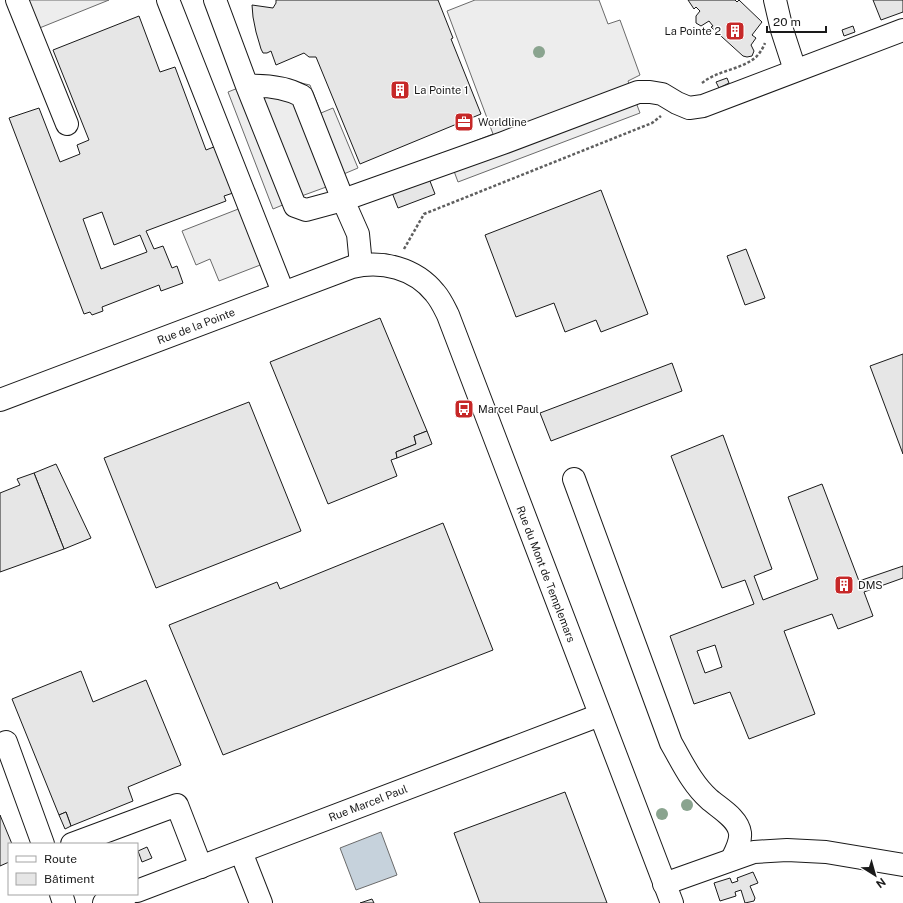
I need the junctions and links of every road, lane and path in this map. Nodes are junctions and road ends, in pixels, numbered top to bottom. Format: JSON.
{"nodes":[{"id":1,"x":17,"y":0,"type":"edge"},
{"id":2,"x":168,"y":0,"type":"edge"},
{"id":3,"x":215,"y":0,"type":"edge"},
{"id":4,"x":763,"y":0,"type":"edge"},
{"id":5,"x":777,"y":9,"type":"edge"},
{"id":6,"x":903,"y":30,"type":"edge"},
{"id":7,"x":766,"y":42,"type":"dead end"},
{"id":8,"x":795,"y":70,"type":"junction"},
{"id":9,"x":247,"y":86,"type":"junction"},
{"id":10,"x":669,"y":99,"type":"junction"},
{"id":11,"x":67,"y":124,"type":"dead end"},
{"id":12,"x":343,"y":200,"type":"junction"},
{"id":13,"x":361,"y":265,"type":"junction"},
{"id":14,"x":394,"y":266,"type":"junction"},
{"id":15,"x":283,"y":292,"type":"junction"},
{"id":16,"x":0,"y":400,"type":"edge"},
{"id":17,"x":574,"y":479,"type":"dead end"},
{"id":18,"x":600,"y":715,"type":"junction"},
{"id":19,"x":6,"y":742,"type":"dead end"},
{"id":20,"x":43,"y":843,"type":"edge"},
{"id":21,"x":75,"y":843,"type":"edge"},
{"id":22,"x":241,"y":852,"type":"junction"},
{"id":23,"x":732,"y":859,"type":"junction"},
{"id":24,"x":903,"y":865,"type":"edge"},
{"id":25,"x":200,"y":867,"type":"junction"},
{"id":26,"x":138,"y":891,"type":"edge"},
{"id":27,"x":668,"y":893,"type":"edge"},
{"id":28,"x":125,"y":895,"type":"edge"},
{"id":29,"x":104,"y":903,"type":"edge"},
{"id":30,"x":261,"y":903,"type":"edge"}],
"edges":[{"from":1,"to":11,"type":"street"},
{"from":2,"to":15,"type":"street"},
{"from":3,"to":9,"type":"street"},
{"from":4,"to":5,"type":"street"},
{"from":5,"to":8,"type":"street"},
{"from":6,"to":8,"type":"street"},
{"from":7,"to":10,"type":"path"},
{"from":8,"to":10,"type":"street"},
{"from":9,"to":12,"type":"street"},
{"from":9,"to":12,"type":"street"},
{"from":10,"to":12,"type":"street"},
{"from":10,"to":14,"type":"path"},
{"from":12,"to":13,"type":"street"},
{"from":13,"to":14,"type":"street","name":"Rue de la Pointe"},
{"from":13,"to":15,"type":"street","name":"Rue de la Pointe"},
{"from":14,"to":18,"type":"street","name":"Rue du Mont de Templemars"},
{"from":15,"to":16,"type":"street","name":"Rue de la Pointe"},
{"from":17,"to":23,"type":"street"},
{"from":18,"to":22,"type":"street","name":"Rue Marcel Paul"},
{"from":18,"to":27,"type":"street","name":"Rue du Mont de Templemars"},
{"from":19,"to":20,"type":"street"},
{"from":21,"to":25,"type":"street"},
{"from":22,"to":25,"type":"street","name":"Rue Marcel Paul"},
{"from":22,"to":30,"type":"street"},
{"from":23,"to":24,"type":"street"},
{"from":23,"to":27,"type":"street"},
{"from":25,"to":26,"type":"street","name":"Rue Marcel Paul"},
{"from":28,"to":29,"type":"street"}]}
